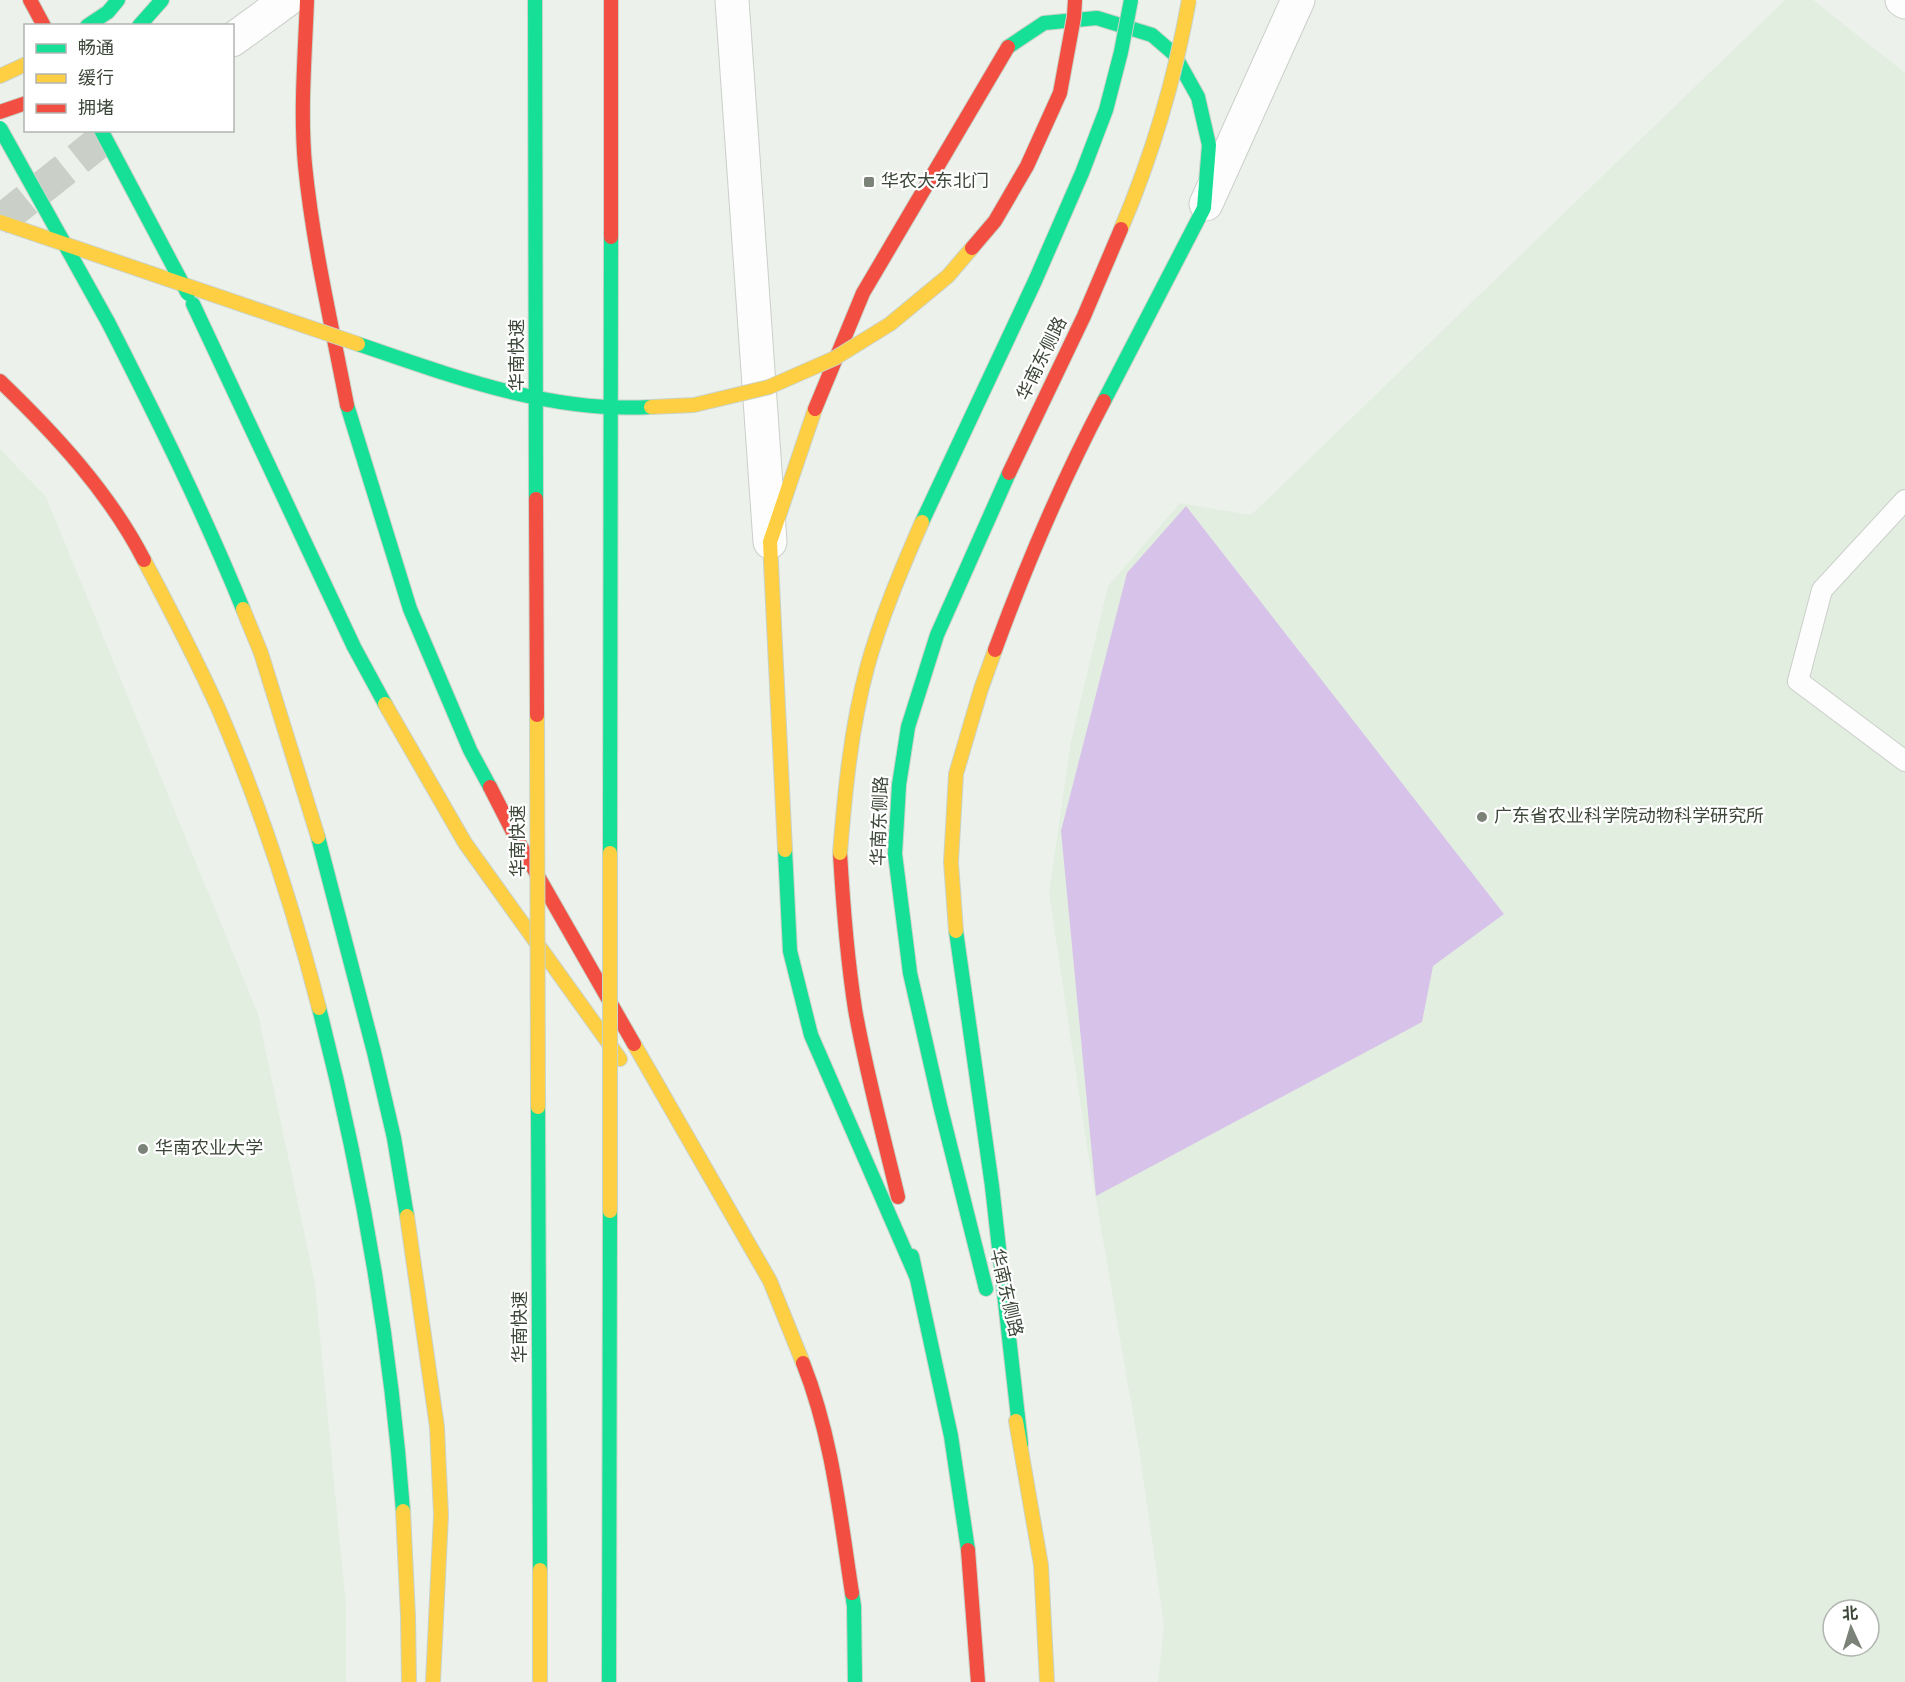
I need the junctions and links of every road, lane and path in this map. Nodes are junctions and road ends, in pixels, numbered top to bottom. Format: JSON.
{"nodes":[{"id":1,"x":30,"y":0,"type":"edge"},
{"id":2,"x":118,"y":0,"type":"edge"},
{"id":3,"x":162,"y":0,"type":"edge"},
{"id":4,"x":287,"y":0,"type":"edge"},
{"id":5,"x":307,"y":0,"type":"edge"},
{"id":6,"x":535,"y":0,"type":"edge"},
{"id":7,"x":611,"y":0,"type":"edge"},
{"id":8,"x":732,"y":0,"type":"edge"},
{"id":9,"x":1075,"y":0,"type":"edge"},
{"id":10,"x":1131,"y":0,"type":"edge"},
{"id":11,"x":1189,"y":0,"type":"edge"},
{"id":12,"x":1298,"y":0,"type":"edge"},
{"id":13,"x":43,"y":24,"type":"edge"},
{"id":14,"x":90,"y":24,"type":"edge"},
{"id":15,"x":141,"y":24,"type":"edge"},
{"id":16,"x":234,"y":39,"type":"edge"},
{"id":17,"x":24,"y":65,"type":"edge"},
{"id":18,"x":0,"y":75,"type":"edge"},
{"id":19,"x":24,"y":104,"type":"edge"},
{"id":20,"x":0,"y":111,"type":"edge"},
{"id":21,"x":0,"y":128,"type":"edge"},
{"id":22,"x":101,"y":132,"type":"edge"},
{"id":23,"x":1204,"y":208,"type":"junction"},
{"id":24,"x":0,"y":222,"type":"edge"},
{"id":25,"x":0,"y":381,"type":"edge"},
{"id":26,"x":1905,"y":500,"type":"edge"},
{"id":27,"x":770,"y":542,"type":"junction"},
{"id":28,"x":1905,"y":761,"type":"edge"},
{"id":29,"x":629,"y":1072,"type":"dead end"},
{"id":30,"x":656,"y":1110,"type":"dead end"},
{"id":31,"x":732,"y":1217,"type":"junction"},
{"id":32,"x":916,"y":1275,"type":"junction"},
{"id":33,"x":988,"y":1299,"type":"dead end"},
{"id":34,"x":993,"y":1321,"type":"dead end"},
{"id":35,"x":1021,"y":1444,"type":"junction"},
{"id":36,"x":409,"y":1682,"type":"edge"},
{"id":37,"x":433,"y":1682,"type":"edge"},
{"id":38,"x":540,"y":1682,"type":"edge"},
{"id":39,"x":609,"y":1682,"type":"edge"},
{"id":40,"x":855,"y":1682,"type":"edge"},
{"id":41,"x":978,"y":1682,"type":"edge"},
{"id":42,"x":1047,"y":1682,"type":"edge"}],
"edges":[{"from":1,"to":13,"type":"main road"},
{"from":2,"to":14,"type":"main road"},
{"from":3,"to":15,"type":"main road"},
{"from":4,"to":16,"type":"street"},
{"from":5,"to":31,"type":"main road"},
{"from":6,"to":38,"type":"main road","name":"华南快速","bridge":true},
{"from":7,"to":39,"type":"main road","bridge":true},
{"from":8,"to":27,"type":"street"},
{"from":9,"to":24,"type":"main road","bridge":true},
{"from":10,"to":32,"type":"main road","name":"华南东侧路","bridge":true},
{"from":11,"to":33,"type":"main road","name":"华南东侧路","bridge":true},
{"from":12,"to":23,"type":"street"},
{"from":17,"to":18,"type":"main road"},
{"from":19,"to":20,"type":"main road"},
{"from":21,"to":37,"type":"main road","bridge":true},
{"from":22,"to":29,"type":"main road","bridge":true},
{"from":23,"to":27,"type":"main road"},
{"from":23,"to":35,"type":"main road"},
{"from":25,"to":36,"type":"main road"},
{"from":26,"to":28,"type":"lane"},
{"from":27,"to":32,"type":"main road"},
{"from":30,"to":31,"type":"main road"},
{"from":31,"to":40,"type":"main road"},
{"from":32,"to":41,"type":"main road","name":"华南东侧路"},
{"from":34,"to":35,"type":"main road","name":"华南东侧路"},
{"from":35,"to":42,"type":"main road","name":"华南东侧路"}]}
